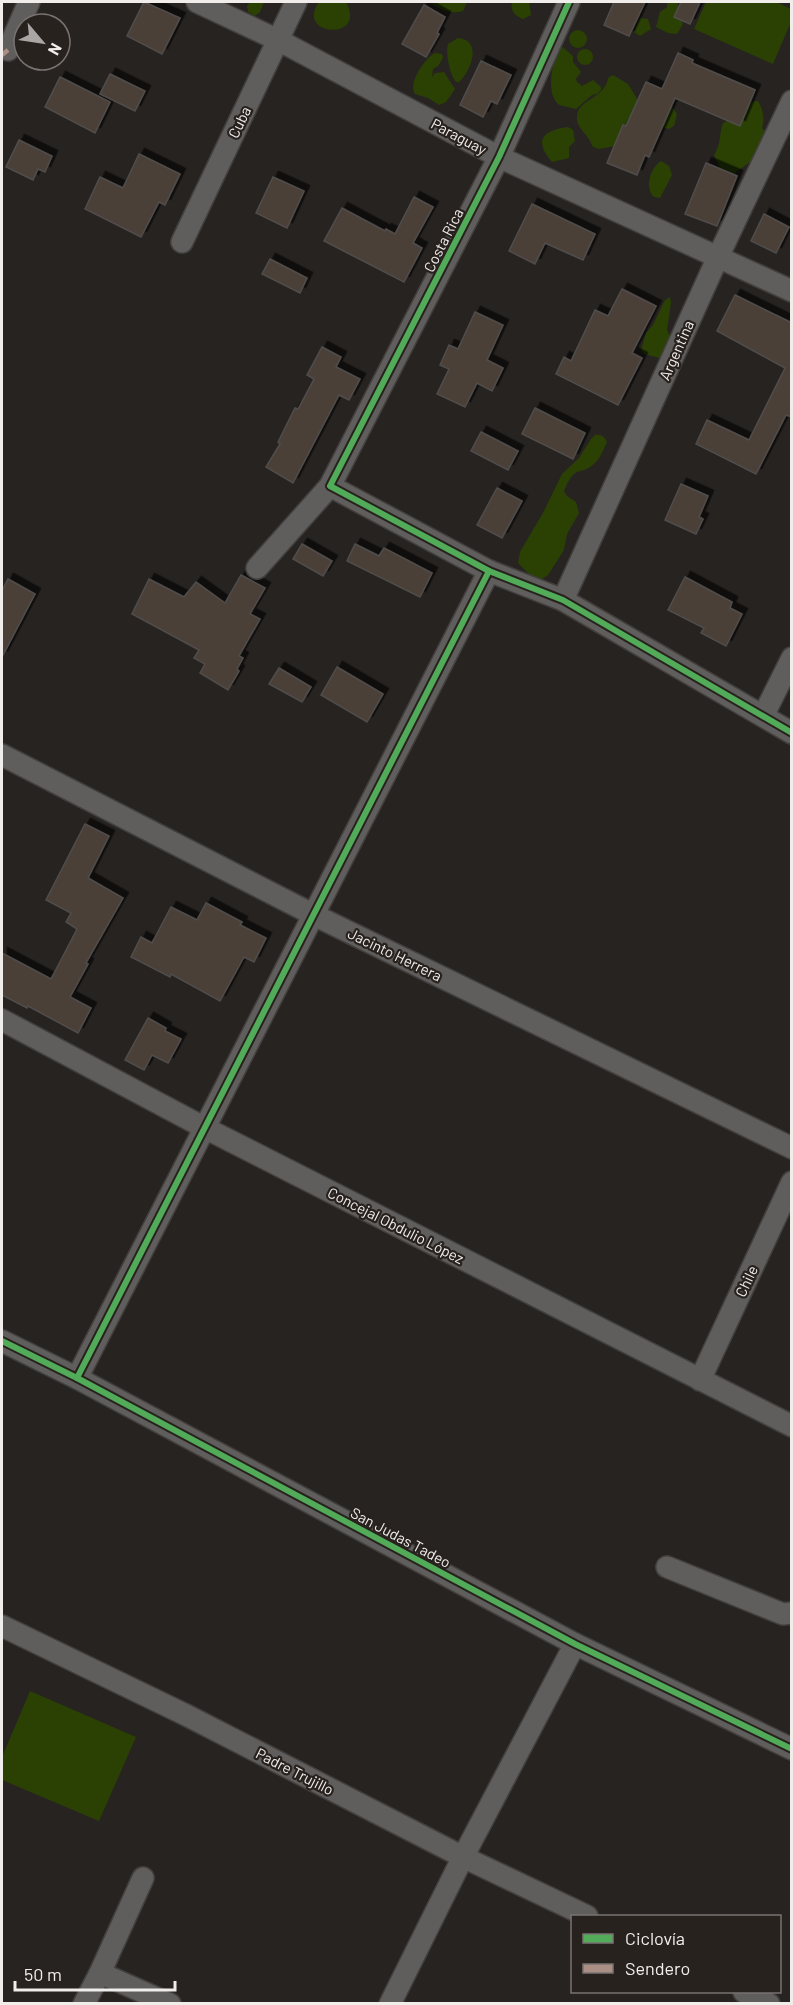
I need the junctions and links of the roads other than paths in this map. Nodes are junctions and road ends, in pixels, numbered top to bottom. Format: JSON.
{"nodes":[{"id":1,"x":29,"y":2,"type":"edge"},
{"id":2,"x":197,"y":2,"type":"edge"},
{"id":3,"x":296,"y":2,"type":"edge"},
{"id":4,"x":569,"y":2,"type":"edge"},
{"id":5,"x":278,"y":40,"type":"junction"},
{"id":6,"x":8,"y":50,"type":"dead end"},
{"id":7,"x":792,"y":101,"type":"edge"},
{"id":8,"x":500,"y":157,"type":"junction"},
{"id":9,"x":182,"y":242,"type":"dead end"},
{"id":10,"x":718,"y":257,"type":"junction"},
{"id":11,"x":792,"y":291,"type":"edge"},
{"id":12,"x":330,"y":486,"type":"junction"},
{"id":13,"x":257,"y":568,"type":"dead end"},
{"id":14,"x":489,"y":571,"type":"junction"},
{"id":15,"x":563,"y":600,"type":"junction"},
{"id":16,"x":792,"y":658,"type":"edge"},
{"id":17,"x":763,"y":716,"type":"junction"},
{"id":18,"x":792,"y":733,"type":"edge"},
{"id":19,"x":2,"y":755,"type":"edge"},
{"id":20,"x":314,"y":915,"type":"junction"},
{"id":21,"x":2,"y":1020,"type":"edge"},
{"id":22,"x":205,"y":1128,"type":"junction"},
{"id":23,"x":792,"y":1148,"type":"edge"},
{"id":24,"x":792,"y":1182,"type":"edge"},
{"id":25,"x":2,"y":1341,"type":"edge"},
{"id":26,"x":77,"y":1378,"type":"junction"},
{"id":27,"x":700,"y":1380,"type":"junction"},
{"id":28,"x":792,"y":1426,"type":"edge"},
{"id":29,"x":667,"y":1567,"type":"dead end"},
{"id":30,"x":792,"y":1614,"type":"edge"},
{"id":31,"x":2,"y":1626,"type":"edge"},
{"id":32,"x":575,"y":1644,"type":"junction"},
{"id":33,"x":792,"y":1749,"type":"edge"},
{"id":34,"x":463,"y":1857,"type":"junction"},
{"id":35,"x":144,"y":1878,"type":"dead end"},
{"id":36,"x":583,"y":1915,"type":"edge"},
{"id":37,"x":100,"y":1973,"type":"junction"},
{"id":38,"x":746,"y":1993,"type":"edge"},
{"id":39,"x":84,"y":2004,"type":"edge"},
{"id":40,"x":170,"y":2004,"type":"edge"},
{"id":41,"x":390,"y":2004,"type":"edge"},
{"id":42,"x":769,"y":2004,"type":"edge"}],
"edges":[{"from":1,"to":6,"type":"street"},
{"from":2,"to":5,"type":"street","name":"Paraguay"},
{"from":3,"to":5,"type":"street","name":"Cuba"},
{"from":4,"to":8,"type":"street","name":"Costa Rica"},
{"from":5,"to":8,"type":"street","name":"Paraguay"},
{"from":5,"to":9,"type":"street","name":"Cuba"},
{"from":7,"to":10,"type":"street","name":"Argentina"},
{"from":8,"to":10,"type":"street","name":"Paraguay"},
{"from":8,"to":12,"type":"street","name":"Costa Rica"},
{"from":10,"to":11,"type":"street","name":"Paraguay"},
{"from":10,"to":15,"type":"street","name":"Argentina"},
{"from":12,"to":13,"type":"street","name":"Costa Rica"},
{"from":12,"to":14,"type":"street"},
{"from":14,"to":15,"type":"street"},
{"from":14,"to":20,"type":"street"},
{"from":15,"to":17,"type":"street"},
{"from":16,"to":17,"type":"street"},
{"from":17,"to":18,"type":"street"},
{"from":19,"to":20,"type":"street","name":"Jacinto Herrera"},
{"from":20,"to":22,"type":"street"},
{"from":20,"to":23,"type":"street","name":"Jacinto Herrera"},
{"from":21,"to":22,"type":"street","name":"Concejal Obdulio López"},
{"from":22,"to":26,"type":"street"},
{"from":22,"to":27,"type":"street","name":"Concejal Obdulio López"},
{"from":24,"to":27,"type":"street","name":"Chile"},
{"from":25,"to":26,"type":"street","name":"San Judas Tadeo"},
{"from":26,"to":32,"type":"street","name":"San Judas Tadeo"},
{"from":27,"to":28,"type":"street","name":"Concejal Obdulio López"},
{"from":29,"to":30,"type":"street"},
{"from":31,"to":34,"type":"street","name":"Padre Trujillo"},
{"from":32,"to":33,"type":"street","name":"San Judas Tadeo"},
{"from":32,"to":34,"type":"street"},
{"from":34,"to":36,"type":"street","name":"Padre Trujillo"},
{"from":34,"to":41,"type":"street"},
{"from":35,"to":37,"type":"street"},
{"from":37,"to":39,"type":"street"},
{"from":37,"to":40,"type":"street"},
{"from":38,"to":42,"type":"street"}]}
